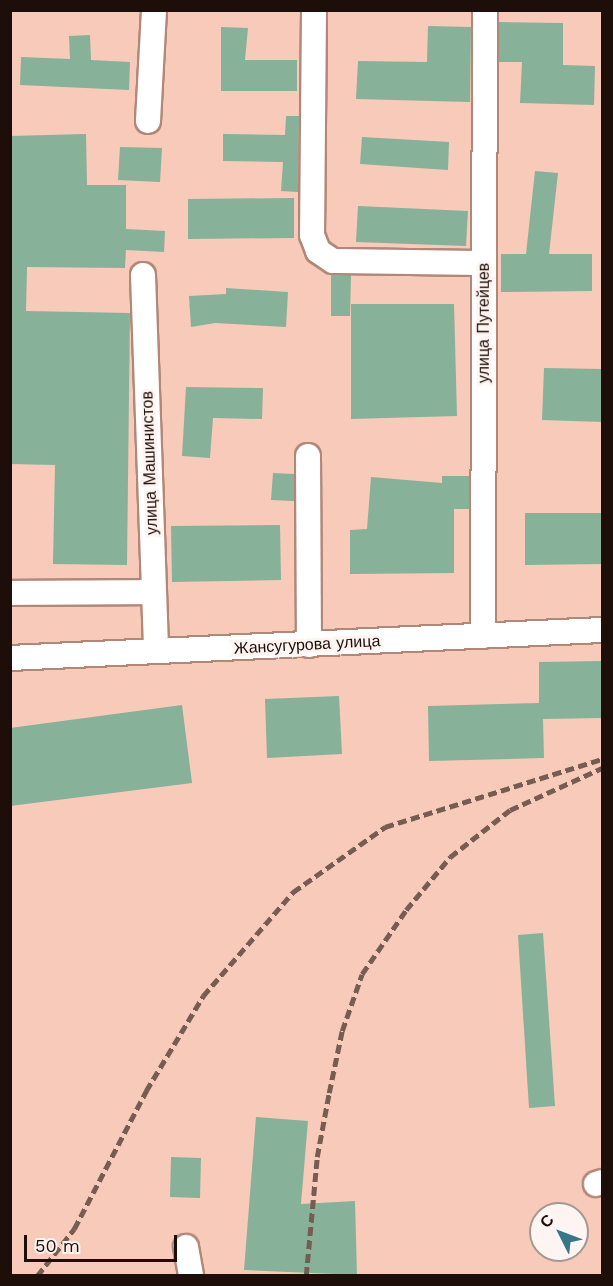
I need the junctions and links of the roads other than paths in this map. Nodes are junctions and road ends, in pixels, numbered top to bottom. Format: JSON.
{"nodes":[{"id":1,"x":154,"y":10,"type":"edge"},
{"id":2,"x":314,"y":10,"type":"edge"},
{"id":3,"x":485,"y":10,"type":"edge"},
{"id":4,"x":148,"y":121,"type":"dead end"},
{"id":5,"x":484,"y":263,"type":"junction"},
{"id":6,"x":143,"y":275,"type":"dead end"},
{"id":7,"x":308,"y":456,"type":"dead end"},
{"id":8,"x":154,"y":592,"type":"junction"},
{"id":9,"x":10,"y":593,"type":"edge"},
{"id":10,"x":603,"y":630,"type":"edge"},
{"id":11,"x":483,"y":636,"type":"junction"},
{"id":12,"x":309,"y":645,"type":"junction"},
{"id":13,"x":156,"y":651,"type":"junction"},
{"id":14,"x":10,"y":658,"type":"edge"},
{"id":15,"x":186,"y":1247,"type":"dead end"},
{"id":16,"x":191,"y":1275,"type":"edge"}],
"edges":[{"from":1,"to":4,"type":"street"},
{"from":2,"to":5,"type":"street"},
{"from":3,"to":5,"type":"street","name":"улица Путейцев"},
{"from":5,"to":11,"type":"street","name":"улица Путейцев"},
{"from":6,"to":8,"type":"street","name":"улица Машинистов"},
{"from":7,"to":12,"type":"street"},
{"from":8,"to":9,"type":"street"},
{"from":8,"to":13,"type":"street","name":"улица Машинистов"},
{"from":10,"to":11,"type":"street","name":"Жансугурова улица"},
{"from":11,"to":12,"type":"street","name":"Жансугурова улица"},
{"from":12,"to":13,"type":"street","name":"Жансугурова улица"},
{"from":13,"to":14,"type":"street","name":"Жансугурова улица"},
{"from":15,"to":16,"type":"street"}]}
